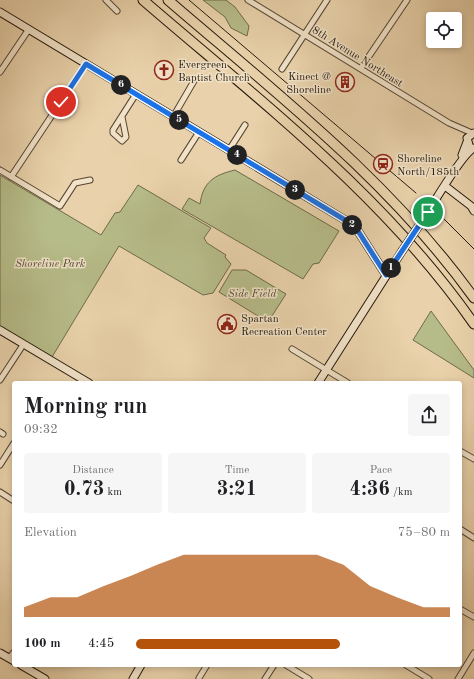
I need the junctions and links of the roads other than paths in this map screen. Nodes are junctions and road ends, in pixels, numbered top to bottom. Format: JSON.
{"nodes":[{"id":1,"x":106,"y":0,"type":"edge"},
{"id":2,"x":143,"y":0,"type":"edge"},
{"id":3,"x":168,"y":0,"type":"edge"},
{"id":4,"x":248,"y":0,"type":"edge"},
{"id":5,"x":327,"y":0,"type":"edge"},
{"id":6,"x":406,"y":0,"type":"edge"},
{"id":7,"x":117,"y":11,"type":"dead end"},
{"id":8,"x":0,"y":12,"type":"edge"},
{"id":9,"x":29,"y":29,"type":"junction"},
{"id":10,"x":304,"y":34,"type":"junction"},
{"id":11,"x":86,"y":64,"type":"junction"},
{"id":12,"x":361,"y":68,"type":"junction"},
{"id":13,"x":282,"y":69,"type":"dead end"},
{"id":14,"x":0,"y":72,"type":"edge"},
{"id":15,"x":194,"y":81,"type":"dead end"},
{"id":16,"x":136,"y":94,"type":"junction"},
{"id":17,"x":122,"y":116,"type":"dead end"},
{"id":18,"x":173,"y":117,"type":"junction"},
{"id":19,"x":245,"y":125,"type":"dead end"},
{"id":20,"x":458,"y":128,"type":"junction"},
{"id":21,"x":199,"y":132,"type":"junction"},
{"id":22,"x":473,"y":133,"type":"edge"},
{"id":23,"x":467,"y":141,"type":"junction"},
{"id":24,"x":474,"y":148,"type":"edge"},
{"id":25,"x":229,"y":150,"type":"junction"},
{"id":26,"x":182,"y":160,"type":"dead end"},
{"id":27,"x":459,"y":164,"type":"junction"},
{"id":28,"x":0,"y":170,"type":"edge"},
{"id":29,"x":11,"y":177,"type":"junction"},
{"id":30,"x":90,"y":180,"type":"dead end"},
{"id":31,"x":445,"y":186,"type":"junction"},
{"id":32,"x":474,"y":212,"type":"edge"},
{"id":33,"x":386,"y":275,"type":"junction"},
{"id":34,"x":474,"y":298,"type":"edge"},
{"id":35,"x":474,"y":324,"type":"edge"},
{"id":36,"x":0,"y":330,"type":"edge"},
{"id":37,"x":23,"y":345,"type":"junction"},
{"id":38,"x":292,"y":349,"type":"dead end"},
{"id":39,"x":327,"y":370,"type":"junction"},
{"id":40,"x":0,"y":380,"type":"edge"},
{"id":41,"x":86,"y":381,"type":"edge"},
{"id":42,"x":319,"y":381,"type":"edge"},
{"id":43,"x":345,"y":381,"type":"edge"},
{"id":44,"x":12,"y":446,"type":"edge"},
{"id":45,"x":462,"y":452,"type":"edge"},
{"id":46,"x":474,"y":459,"type":"edge"},
{"id":47,"x":0,"y":465,"type":"edge"},
{"id":48,"x":0,"y":492,"type":"edge"},
{"id":49,"x":12,"y":500,"type":"edge"},
{"id":50,"x":462,"y":530,"type":"edge"},
{"id":51,"x":474,"y":538,"type":"edge"},
{"id":52,"x":462,"y":610,"type":"edge"},
{"id":53,"x":474,"y":617,"type":"edge"},
{"id":54,"x":0,"y":653,"type":"edge"},
{"id":55,"x":474,"y":653,"type":"edge"},
{"id":56,"x":12,"y":657,"type":"edge"},
{"id":57,"x":24,"y":667,"type":"edge"},
{"id":58,"x":141,"y":667,"type":"edge"},
{"id":59,"x":206,"y":667,"type":"edge"},
{"id":60,"x":273,"y":667,"type":"edge"},
{"id":61,"x":289,"y":667,"type":"edge"},
{"id":62,"x":409,"y":667,"type":"edge"},
{"id":63,"x":199,"y":678,"type":"dead end"},
{"id":64,"x":45,"y":679,"type":"edge"},
{"id":65,"x":133,"y":679,"type":"edge"},
{"id":66,"x":265,"y":679,"type":"edge"},
{"id":67,"x":309,"y":679,"type":"edge"},
{"id":68,"x":429,"y":679,"type":"edge"},
{"id":69,"x":458,"y":679,"type":"edge"}],
"edges":[{"from":1,"to":7,"type":"street"},
{"from":2,"to":35,"type":"highway"},
{"from":3,"to":34,"type":"highway"},
{"from":4,"to":10,"type":"street","name":"8th Avenue Northeast"},
{"from":5,"to":10,"type":"street"},
{"from":6,"to":12,"type":"street"},
{"from":8,"to":9,"type":"street"},
{"from":9,"to":11,"type":"street"},
{"from":9,"to":14,"type":"street"},
{"from":10,"to":12,"type":"street","name":"8th Avenue Northeast"},
{"from":10,"to":13,"type":"street"},
{"from":11,"to":16,"type":"street"},
{"from":11,"to":29,"type":"street"},
{"from":12,"to":20,"type":"street","name":"8th Avenue Northeast"},
{"from":15,"to":18,"type":"street"},
{"from":16,"to":17,"type":"street"},
{"from":16,"to":18,"type":"street"},
{"from":18,"to":21,"type":"street"},
{"from":19,"to":25,"type":"street"},
{"from":20,"to":22,"type":"street","name":"8th Avenue Northeast"},
{"from":20,"to":23,"type":"street","name":"8th Avenue Northeast"},
{"from":21,"to":25,"type":"street"},
{"from":21,"to":26,"type":"street"},
{"from":22,"to":23,"type":"street"},
{"from":23,"to":24,"type":"street"},
{"from":23,"to":27,"type":"street"},
{"from":24,"to":27,"type":"street"},
{"from":25,"to":33,"type":"street"},
{"from":27,"to":31,"type":"street"},
{"from":28,"to":29,"type":"street"},
{"from":29,"to":30,"type":"street"},
{"from":31,"to":32,"type":"street"},
{"from":31,"to":33,"type":"street","bridge":true},
{"from":33,"to":39,"type":"street"},
{"from":36,"to":37,"type":"street"},
{"from":37,"to":40,"type":"street"},
{"from":37,"to":41,"type":"street"},
{"from":38,"to":39,"type":"street"},
{"from":39,"to":42,"type":"street"},
{"from":39,"to":43,"type":"street"},
{"from":44,"to":47,"type":"street"},
{"from":45,"to":46,"type":"street"},
{"from":48,"to":49,"type":"street"},
{"from":50,"to":51,"type":"street"},
{"from":52,"to":53,"type":"street"},
{"from":54,"to":56,"type":"street"},
{"from":55,"to":69,"type":"street"},
{"from":57,"to":64,"type":"street"},
{"from":58,"to":65,"type":"street"},
{"from":59,"to":63,"type":"street"},
{"from":60,"to":66,"type":"street"},
{"from":61,"to":67,"type":"street"},
{"from":62,"to":68,"type":"street"}]}
